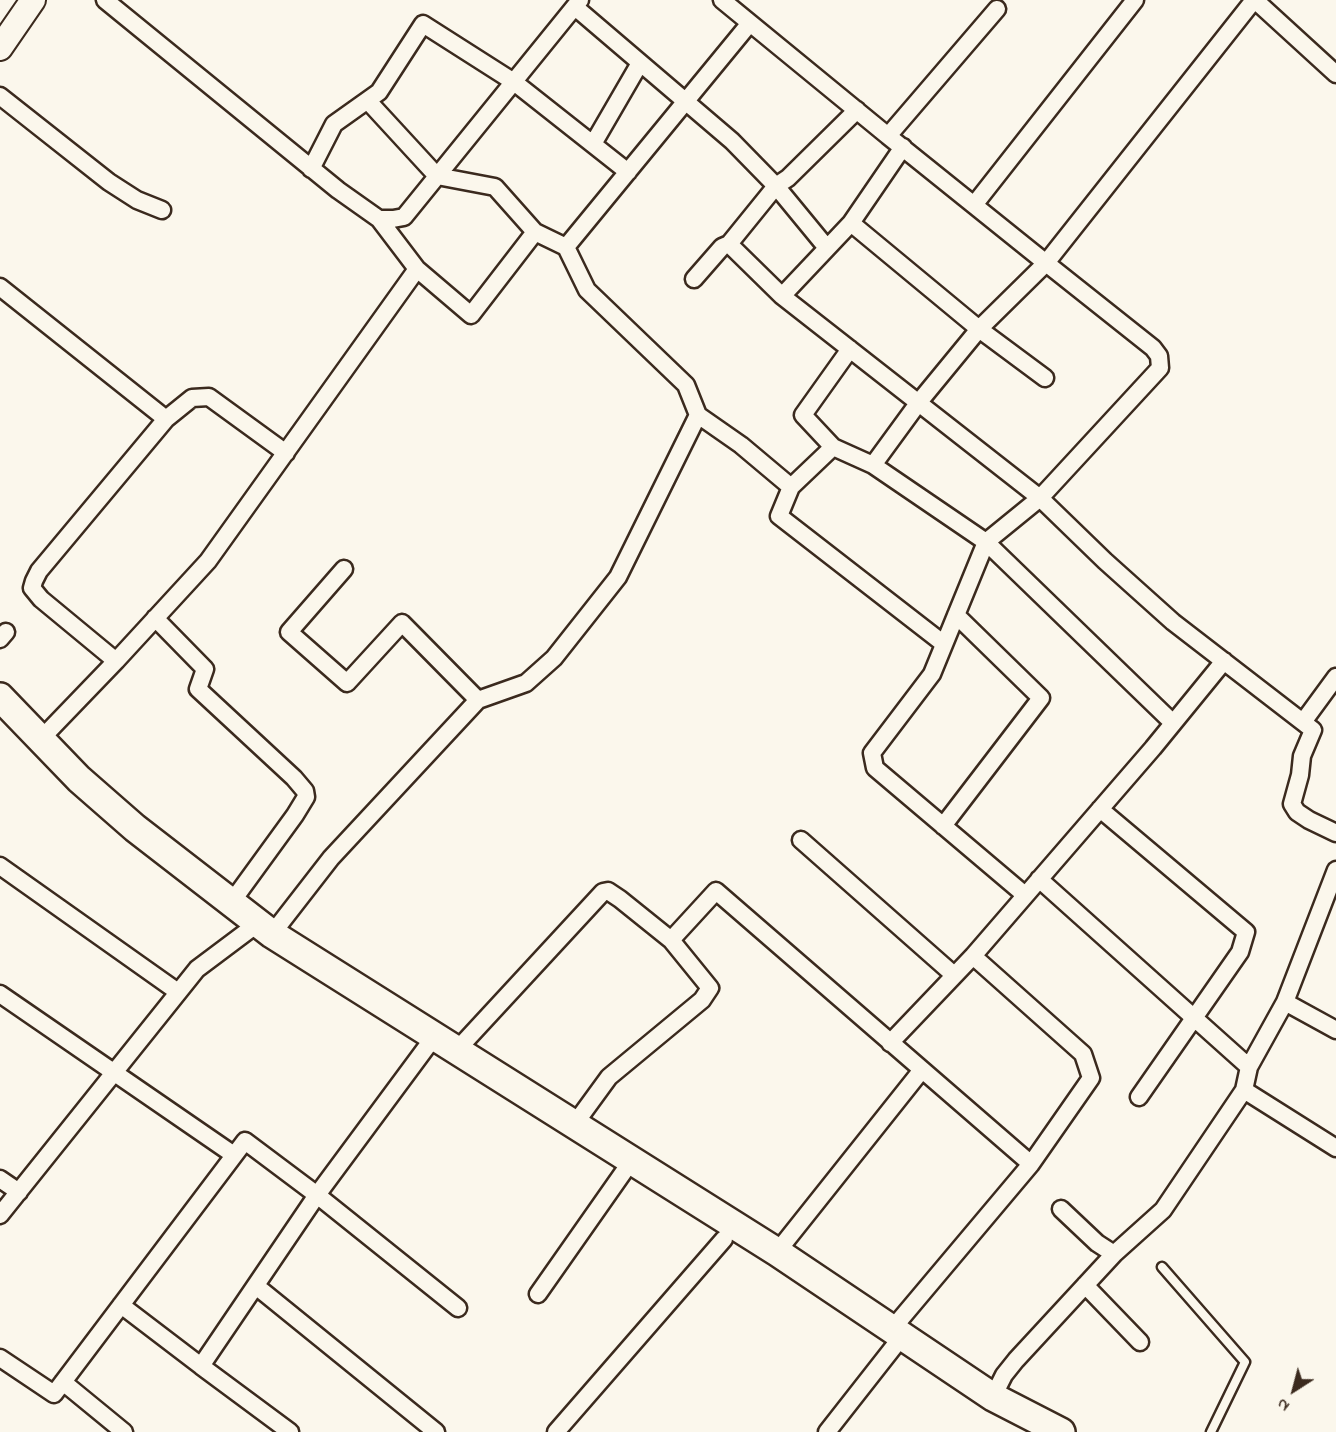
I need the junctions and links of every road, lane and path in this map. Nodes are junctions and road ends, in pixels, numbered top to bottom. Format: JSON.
{"nodes":[{"id":1,"x":33,"y":0,"type":"edge"},
{"id":2,"x":105,"y":0,"type":"edge"},
{"id":3,"x":722,"y":0,"type":"edge"},
{"id":4,"x":1135,"y":0,"type":"edge"},
{"id":5,"x":1254,"y":0,"type":"edge"},
{"id":6,"x":578,"y":3,"type":"edge"},
{"id":7,"x":998,"y":9,"type":"dead end"},
{"id":8,"x":750,"y":23,"type":"junction"},
{"id":9,"x":0,"y":48,"type":"edge"},
{"id":10,"x":640,"y":63,"type":"junction"},
{"id":11,"x":1336,"y":74,"type":"edge"},
{"id":12,"x":514,"y":82,"type":"junction"},
{"id":13,"x":0,"y":96,"type":"edge"},
{"id":14,"x":368,"y":101,"type":"junction"},
{"id":15,"x":685,"y":102,"type":"junction"},
{"id":16,"x":857,"y":110,"type":"junction"},
{"id":17,"x":888,"y":136,"type":"junction"},
{"id":18,"x":593,"y":144,"type":"junction"},
{"id":19,"x":903,"y":147,"type":"junction"},
{"id":20,"x":311,"y":169,"type":"junction"},
{"id":21,"x":628,"y":171,"type":"junction"},
{"id":22,"x":437,"y":176,"type":"junction"},
{"id":23,"x":776,"y":186,"type":"junction"},
{"id":24,"x":974,"y":205,"type":"junction"},
{"id":25,"x":162,"y":210,"type":"dead end"},
{"id":26,"x":379,"y":219,"type":"junction"},
{"id":27,"x":851,"y":223,"type":"junction"},
{"id":28,"x":536,"y":232,"type":"junction"},
{"id":29,"x":729,"y":244,"type":"junction"},
{"id":30,"x":566,"y":247,"type":"junction"},
{"id":31,"x":827,"y":248,"type":"junction"},
{"id":32,"x":1046,"y":263,"type":"junction"},
{"id":33,"x":417,"y":269,"type":"junction"},
{"id":34,"x":694,"y":279,"type":"dead end"},
{"id":35,"x":0,"y":287,"type":"edge"},
{"id":36,"x":782,"y":296,"type":"junction"},
{"id":37,"x":980,"y":328,"type":"junction"},
{"id":38,"x":850,"y":349,"type":"junction"},
{"id":39,"x":1045,"y":378,"type":"dead end"},
{"id":40,"x":919,"y":402,"type":"junction"},
{"id":41,"x":698,"y":415,"type":"junction"},
{"id":42,"x":166,"y":419,"type":"junction"},
{"id":43,"x":833,"y":447,"type":"junction"},
{"id":44,"x":285,"y":453,"type":"junction"},
{"id":45,"x":873,"y":465,"type":"junction"},
{"id":46,"x":791,"y":487,"type":"junction"},
{"id":47,"x":1040,"y":498,"type":"junction"},
{"id":48,"x":986,"y":542,"type":"junction"},
{"id":49,"x":344,"y":569,"type":"dead end"},
{"id":50,"x":956,"y":615,"type":"junction"},
{"id":51,"x":155,"y":618,"type":"junction"},
{"id":52,"x":944,"y":644,"type":"junction"},
{"id":53,"x":116,"y":661,"type":"junction"},
{"id":54,"x":1224,"y":661,"type":"junction"},
{"id":55,"x":1336,"y":677,"type":"edge"},
{"id":56,"x":0,"y":697,"type":"edge"},
{"id":57,"x":478,"y":700,"type":"junction"},
{"id":58,"x":0,"y":715,"type":"edge"},
{"id":59,"x":1303,"y":722,"type":"junction"},
{"id":60,"x":1173,"y":723,"type":"junction"},
{"id":61,"x":40,"y":740,"type":"junction"},
{"id":62,"x":1100,"y":808,"type":"junction"},
{"id":63,"x":943,"y":826,"type":"junction"},
{"id":64,"x":1336,"y":833,"type":"edge"},
{"id":65,"x":801,"y":840,"type":"dead end"},
{"id":66,"x":0,"y":866,"type":"edge"},
{"id":67,"x":1336,"y":870,"type":"edge"},
{"id":68,"x":1039,"y":879,"type":"junction"},
{"id":69,"x":1025,"y":895,"type":"junction"},
{"id":70,"x":231,"y":903,"type":"junction"},
{"id":71,"x":258,"y":930,"type":"junction"},
{"id":72,"x":671,"y":940,"type":"junction"},
{"id":73,"x":973,"y":956,"type":"junction"},
{"id":74,"x":954,"y":975,"type":"junction"},
{"id":75,"x":178,"y":992,"type":"junction"},
{"id":76,"x":0,"y":994,"type":"edge"},
{"id":77,"x":1285,"y":1002,"type":"junction"},
{"id":78,"x":1195,"y":1016,"type":"junction"},
{"id":79,"x":1336,"y":1030,"type":"edge"},
{"id":80,"x":890,"y":1043,"type":"junction"},
{"id":81,"x":439,"y":1045,"type":"junction"},
{"id":82,"x":1249,"y":1067,"type":"junction"},
{"id":83,"x":921,"y":1071,"type":"junction"},
{"id":84,"x":113,"y":1073,"type":"junction"},
{"id":85,"x":1244,"y":1090,"type":"junction"},
{"id":86,"x":1139,"y":1097,"type":"dead end"},
{"id":87,"x":574,"y":1125,"type":"junction"},
{"id":88,"x":1336,"y":1148,"type":"edge"},
{"id":89,"x":234,"y":1155,"type":"junction"},
{"id":90,"x":1031,"y":1164,"type":"junction"},
{"id":91,"x":625,"y":1170,"type":"junction"},
{"id":92,"x":0,"y":1179,"type":"edge"},
{"id":93,"x":19,"y":1192,"type":"junction"},
{"id":94,"x":317,"y":1195,"type":"junction"},
{"id":95,"x":1061,"y":1209,"type":"dead end"},
{"id":96,"x":0,"y":1215,"type":"edge"},
{"id":97,"x":724,"y":1239,"type":"dead end"},
{"id":98,"x":777,"y":1252,"type":"junction"},
{"id":99,"x":1114,"y":1254,"type":"junction"},
{"id":100,"x":1162,"y":1267,"type":"dead end"},
{"id":101,"x":1085,"y":1285,"type":"junction"},
{"id":102,"x":255,"y":1286,"type":"junction"},
{"id":103,"x":538,"y":1294,"type":"dead end"},
{"id":104,"x":121,"y":1305,"type":"junction"},
{"id":105,"x":458,"y":1308,"type":"dead end"},
{"id":106,"x":895,"y":1336,"type":"junction"},
{"id":107,"x":1140,"y":1342,"type":"dead end"},
{"id":108,"x":0,"y":1358,"type":"edge"},
{"id":109,"x":201,"y":1366,"type":"junction"},
{"id":110,"x":63,"y":1382,"type":"junction"},
{"id":111,"x":993,"y":1397,"type":"junction"},
{"id":112,"x":124,"y":1432,"type":"edge"},
{"id":113,"x":290,"y":1432,"type":"edge"},
{"id":114,"x":436,"y":1432,"type":"edge"},
{"id":115,"x":556,"y":1432,"type":"edge"},
{"id":116,"x":827,"y":1432,"type":"edge"},
{"id":117,"x":1035,"y":1432,"type":"edge"},
{"id":118,"x":1060,"y":1432,"type":"edge"},
{"id":119,"x":1211,"y":1432,"type":"edge"}],
"edges":[{"from":1,"to":9,"type":"street"},
{"from":2,"to":20,"type":"street"},
{"from":3,"to":8,"type":"street"},
{"from":4,"to":24,"type":"street"},
{"from":5,"to":11,"type":"street"},
{"from":5,"to":32,"type":"street"},
{"from":6,"to":10,"type":"street"},
{"from":6,"to":12,"type":"street"},
{"from":7,"to":17,"type":"street"},
{"from":8,"to":15,"type":"street"},
{"from":8,"to":16,"type":"street"},
{"from":10,"to":15,"type":"street"},
{"from":10,"to":18,"type":"street"},
{"from":12,"to":14,"type":"street"},
{"from":12,"to":18,"type":"street"},
{"from":12,"to":22,"type":"street"},
{"from":13,"to":25,"type":"street"},
{"from":14,"to":20,"type":"street"},
{"from":14,"to":22,"type":"street"},
{"from":15,"to":21,"type":"street"},
{"from":15,"to":23,"type":"street"},
{"from":16,"to":17,"type":"street"},
{"from":16,"to":23,"type":"street"},
{"from":17,"to":19,"type":"street"},
{"from":18,"to":21,"type":"street"},
{"from":19,"to":24,"type":"street"},
{"from":19,"to":27,"type":"street"},
{"from":20,"to":26,"type":"street"},
{"from":21,"to":30,"type":"street"},
{"from":22,"to":26,"type":"street"},
{"from":22,"to":28,"type":"street"},
{"from":23,"to":29,"type":"street"},
{"from":23,"to":31,"type":"street"},
{"from":24,"to":32,"type":"street"},
{"from":26,"to":33,"type":"street"},
{"from":27,"to":31,"type":"street"},
{"from":27,"to":37,"type":"street"},
{"from":28,"to":30,"type":"street"},
{"from":28,"to":33,"type":"street"},
{"from":29,"to":34,"type":"street"},
{"from":29,"to":36,"type":"street"},
{"from":30,"to":41,"type":"street"},
{"from":31,"to":36,"type":"street"},
{"from":32,"to":37,"type":"street"},
{"from":32,"to":47,"type":"street"},
{"from":33,"to":44,"type":"street"},
{"from":35,"to":42,"type":"street"},
{"from":36,"to":38,"type":"street"},
{"from":37,"to":39,"type":"street"},
{"from":37,"to":40,"type":"street"},
{"from":38,"to":40,"type":"street"},
{"from":38,"to":43,"type":"street"},
{"from":40,"to":45,"type":"street"},
{"from":40,"to":47,"type":"street"},
{"from":41,"to":46,"type":"street"},
{"from":41,"to":57,"type":"street"},
{"from":42,"to":44,"type":"street"},
{"from":42,"to":53,"type":"street"},
{"from":43,"to":45,"type":"street"},
{"from":43,"to":46,"type":"street"},
{"from":44,"to":51,"type":"street"},
{"from":45,"to":48,"type":"street"},
{"from":46,"to":52,"type":"street"},
{"from":47,"to":48,"type":"street"},
{"from":47,"to":54,"type":"street"},
{"from":48,"to":50,"type":"street"},
{"from":48,"to":60,"type":"street"},
{"from":49,"to":57,"type":"street"},
{"from":50,"to":52,"type":"street"},
{"from":50,"to":63,"type":"street"},
{"from":51,"to":53,"type":"street"},
{"from":51,"to":70,"type":"street"},
{"from":52,"to":63,"type":"street"},
{"from":53,"to":61,"type":"street"},
{"from":54,"to":59,"type":"street"},
{"from":54,"to":60,"type":"street"},
{"from":55,"to":59,"type":"street"},
{"from":56,"to":61,"type":"main road"},
{"from":57,"to":71,"type":"street"},
{"from":58,"to":71,"type":"main road"},
{"from":59,"to":64,"type":"street"},
{"from":60,"to":62,"type":"street"},
{"from":61,"to":70,"type":"main road"},
{"from":62,"to":68,"type":"street"},
{"from":62,"to":78,"type":"street"},
{"from":63,"to":69,"type":"street"},
{"from":65,"to":74,"type":"street"},
{"from":66,"to":75,"type":"street"},
{"from":67,"to":77,"type":"street"},
{"from":68,"to":69,"type":"street"},
{"from":68,"to":78,"type":"street"},
{"from":69,"to":73,"type":"street"},
{"from":70,"to":71,"type":"main road"},
{"from":71,"to":75,"type":"street"},
{"from":71,"to":81,"type":"main road"},
{"from":72,"to":80,"type":"street"},
{"from":72,"to":81,"type":"street"},
{"from":72,"to":87,"type":"street"},
{"from":73,"to":74,"type":"street"},
{"from":73,"to":90,"type":"street"},
{"from":74,"to":80,"type":"street"},
{"from":75,"to":84,"type":"street"},
{"from":76,"to":84,"type":"street"},
{"from":77,"to":79,"type":"street"},
{"from":77,"to":82,"type":"street"},
{"from":78,"to":82,"type":"street"},
{"from":78,"to":86,"type":"street"},
{"from":80,"to":83,"type":"street"},
{"from":81,"to":87,"type":"main road"},
{"from":81,"to":91,"type":"main road"},
{"from":81,"to":94,"type":"street"},
{"from":82,"to":85,"type":"street"},
{"from":83,"to":90,"type":"street"},
{"from":83,"to":98,"type":"street"},
{"from":84,"to":89,"type":"street"},
{"from":84,"to":93,"type":"street"},
{"from":85,"to":88,"type":"street"},
{"from":85,"to":99,"type":"street"},
{"from":87,"to":98,"type":"main road"},
{"from":89,"to":94,"type":"street"},
{"from":89,"to":104,"type":"street"},
{"from":90,"to":106,"type":"street"},
{"from":91,"to":103,"type":"street"},
{"from":91,"to":106,"type":"main road"},
{"from":92,"to":93,"type":"street"},
{"from":93,"to":96,"type":"street"},
{"from":94,"to":102,"type":"street"},
{"from":94,"to":105,"type":"street"},
{"from":95,"to":99,"type":"street"},
{"from":97,"to":115,"type":"street"},
{"from":98,"to":106,"type":"main road"},
{"from":99,"to":101,"type":"street"},
{"from":100,"to":119,"type":"lane"},
{"from":101,"to":107,"type":"street"},
{"from":101,"to":111,"type":"street"},
{"from":102,"to":109,"type":"street"},
{"from":102,"to":114,"type":"street"},
{"from":104,"to":109,"type":"street"},
{"from":104,"to":110,"type":"street"},
{"from":106,"to":111,"type":"main road"},
{"from":106,"to":116,"type":"street"},
{"from":106,"to":117,"type":"main road"},
{"from":108,"to":110,"type":"street"},
{"from":109,"to":113,"type":"street"},
{"from":110,"to":112,"type":"street"},
{"from":111,"to":118,"type":"main road"}]}
